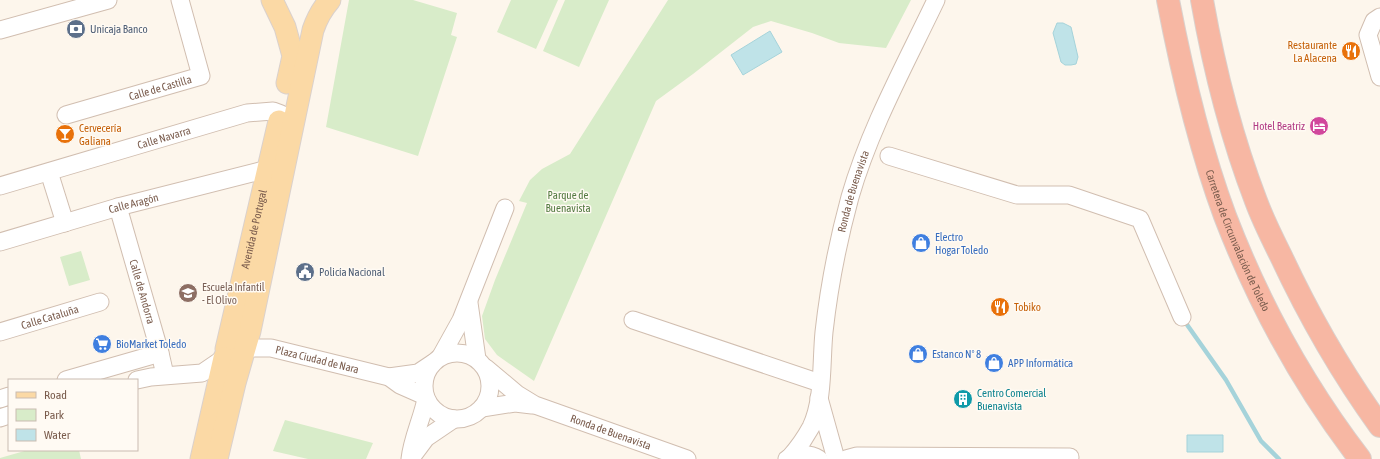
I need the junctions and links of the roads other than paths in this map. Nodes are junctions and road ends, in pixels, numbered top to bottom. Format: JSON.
{"nodes":[{"id":1,"x":108,"y":0,"type":"edge"},
{"id":2,"x":180,"y":0,"type":"edge"},
{"id":3,"x":936,"y":0,"type":"edge"},
{"id":4,"x":1168,"y":0,"type":"edge"},
{"id":5,"x":1202,"y":0,"type":"edge"},
{"id":6,"x":273,"y":1,"type":"edge"},
{"id":7,"x":326,"y":4,"type":"edge"},
{"id":8,"x":1380,"y":17,"type":"edge"},
{"id":9,"x":0,"y":30,"type":"edge"},
{"id":10,"x":1380,"y":77,"type":"edge"},
{"id":11,"x":281,"y":114,"type":"junction"},
{"id":12,"x":66,"y":115,"type":"dead end"},
{"id":13,"x":889,"y":156,"type":"dead end"},
{"id":14,"x":268,"y":169,"type":"junction"},
{"id":15,"x":49,"y":172,"type":"junction"},
{"id":16,"x":0,"y":186,"type":"edge"},
{"id":17,"x":118,"y":207,"type":"junction"},
{"id":18,"x":505,"y":208,"type":"dead end"},
{"id":19,"x":65,"y":223,"type":"junction"},
{"id":20,"x":0,"y":242,"type":"edge"},
{"id":21,"x":469,"y":301,"type":"junction"},
{"id":22,"x":100,"y":302,"type":"dead end"},
{"id":23,"x":1182,"y":317,"type":"dead end"},
{"id":24,"x":633,"y":320,"type":"dead end"},
{"id":25,"x":0,"y":332,"type":"edge"},
{"id":26,"x":231,"y":352,"type":"junction"},
{"id":27,"x":160,"y":353,"type":"junction"},
{"id":28,"x":437,"y":359,"type":"junction"},
{"id":29,"x":482,"y":363,"type":"junction"},
{"id":30,"x":202,"y":373,"type":"junction"},
{"id":31,"x":165,"y":375,"type":"junction"},
{"id":32,"x":389,"y":377,"type":"junction"},
{"id":33,"x":69,"y":379,"type":"edge"},
{"id":34,"x":138,"y":380,"type":"edge"},
{"id":35,"x":216,"y":390,"type":"junction"},
{"id":36,"x":820,"y":390,"type":"junction"},
{"id":37,"x":426,"y":398,"type":"junction"},
{"id":38,"x":534,"y":406,"type":"junction"},
{"id":39,"x":482,"y":408,"type":"junction"},
{"id":40,"x":454,"y":419,"type":"junction"},
{"id":41,"x":1380,"y":426,"type":"edge"},
{"id":42,"x":1070,"y":457,"type":"dead end"},
{"id":43,"x":410,"y":458,"type":"edge"},
{"id":44,"x":789,"y":458,"type":"edge"},
{"id":45,"x":201,"y":459,"type":"edge"},
{"id":46,"x":217,"y":459,"type":"edge"},
{"id":47,"x":687,"y":459,"type":"edge"},
{"id":48,"x":818,"y":459,"type":"edge"},
{"id":49,"x":836,"y":459,"type":"edge"},
{"id":50,"x":846,"y":459,"type":"edge"},
{"id":51,"x":1360,"y":459,"type":"edge"}],
"edges":[{"from":1,"to":9,"type":"street"},
{"from":2,"to":12,"type":"street","name":"Calle de Castilla"},
{"from":3,"to":36,"type":"street","name":"Ronda de Buenavista"},
{"from":4,"to":51,"type":"highway","name":"Carretera de Circunvalación de Toledo"},
{"from":5,"to":41,"type":"highway"},
{"from":6,"to":7,"type":"main road","name":"Avenida de Portugal"},
{"from":6,"to":11,"type":"main road","name":"Avenida de Portugal"},
{"from":7,"to":26,"type":"main road","name":"Avenida de Portugal"},
{"from":8,"to":10,"type":"street"},
{"from":11,"to":14,"type":"main road","name":"Avenida de Portugal"},
{"from":11,"to":15,"type":"street","name":"Calle Navarra"},
{"from":13,"to":23,"type":"street"},
{"from":14,"to":17,"type":"street","name":"Calle Aragón"},
{"from":14,"to":26,"type":"main road","name":"Avenida de Portugal"},
{"from":15,"to":16,"type":"street","name":"Calle Navarra"},
{"from":15,"to":19,"type":"street"},
{"from":17,"to":19,"type":"street","name":"Calle Aragón"},
{"from":17,"to":27,"type":"street","name":"Calle de Andorra"},
{"from":18,"to":21,"type":"street","name":"Plaza Ciudad de Nara"},
{"from":19,"to":20,"type":"street","name":"Calle Aragón"},
{"from":21,"to":28,"type":"street","name":"Plaza Ciudad de Nara"},
{"from":21,"to":29,"type":"street","name":"Plaza Ciudad de Nara"},
{"from":22,"to":25,"type":"street","name":"Calle Cataluña"},
{"from":24,"to":36,"type":"street"},
{"from":26,"to":30,"type":"street"},
{"from":26,"to":32,"type":"street","name":"Plaza Ciudad de Nara"},
{"from":26,"to":35,"type":"main road","name":"Avenida de Portugal"},
{"from":26,"to":46,"type":"main road","name":"Avenida de Portugal"},
{"from":27,"to":31,"type":"street","name":"Calle de Andorra"},
{"from":27,"to":33,"type":"street"},
{"from":28,"to":29,"type":"street"},
{"from":28,"to":32,"type":"street","name":"Plaza Ciudad de Nara"},
{"from":28,"to":37,"type":"street"},
{"from":29,"to":38,"type":"street","name":"Ronda de Buenavista"},
{"from":29,"to":39,"type":"street"},
{"from":30,"to":31,"type":"street"},
{"from":30,"to":35,"type":"street"},
{"from":31,"to":34,"type":"street"},
{"from":32,"to":37,"type":"street","name":"Plaza Ciudad de Nara"},
{"from":35,"to":45,"type":"main road","name":"Avenida de Portugal"},
{"from":36,"to":44,"type":"street","name":"Ronda de Buenavista"},
{"from":36,"to":49,"type":"street","name":"Ronda de Buenavista"},
{"from":37,"to":40,"type":"street"},
{"from":37,"to":43,"type":"street"},
{"from":38,"to":39,"type":"street","name":"Ronda de Buenavista"},
{"from":38,"to":47,"type":"street","name":"Ronda de Buenavista"},
{"from":39,"to":40,"type":"street"},
{"from":40,"to":43,"type":"street"},
{"from":42,"to":50,"type":"street"},
{"from":44,"to":48,"type":"street","name":"Ronda de Buenavista"}]}
